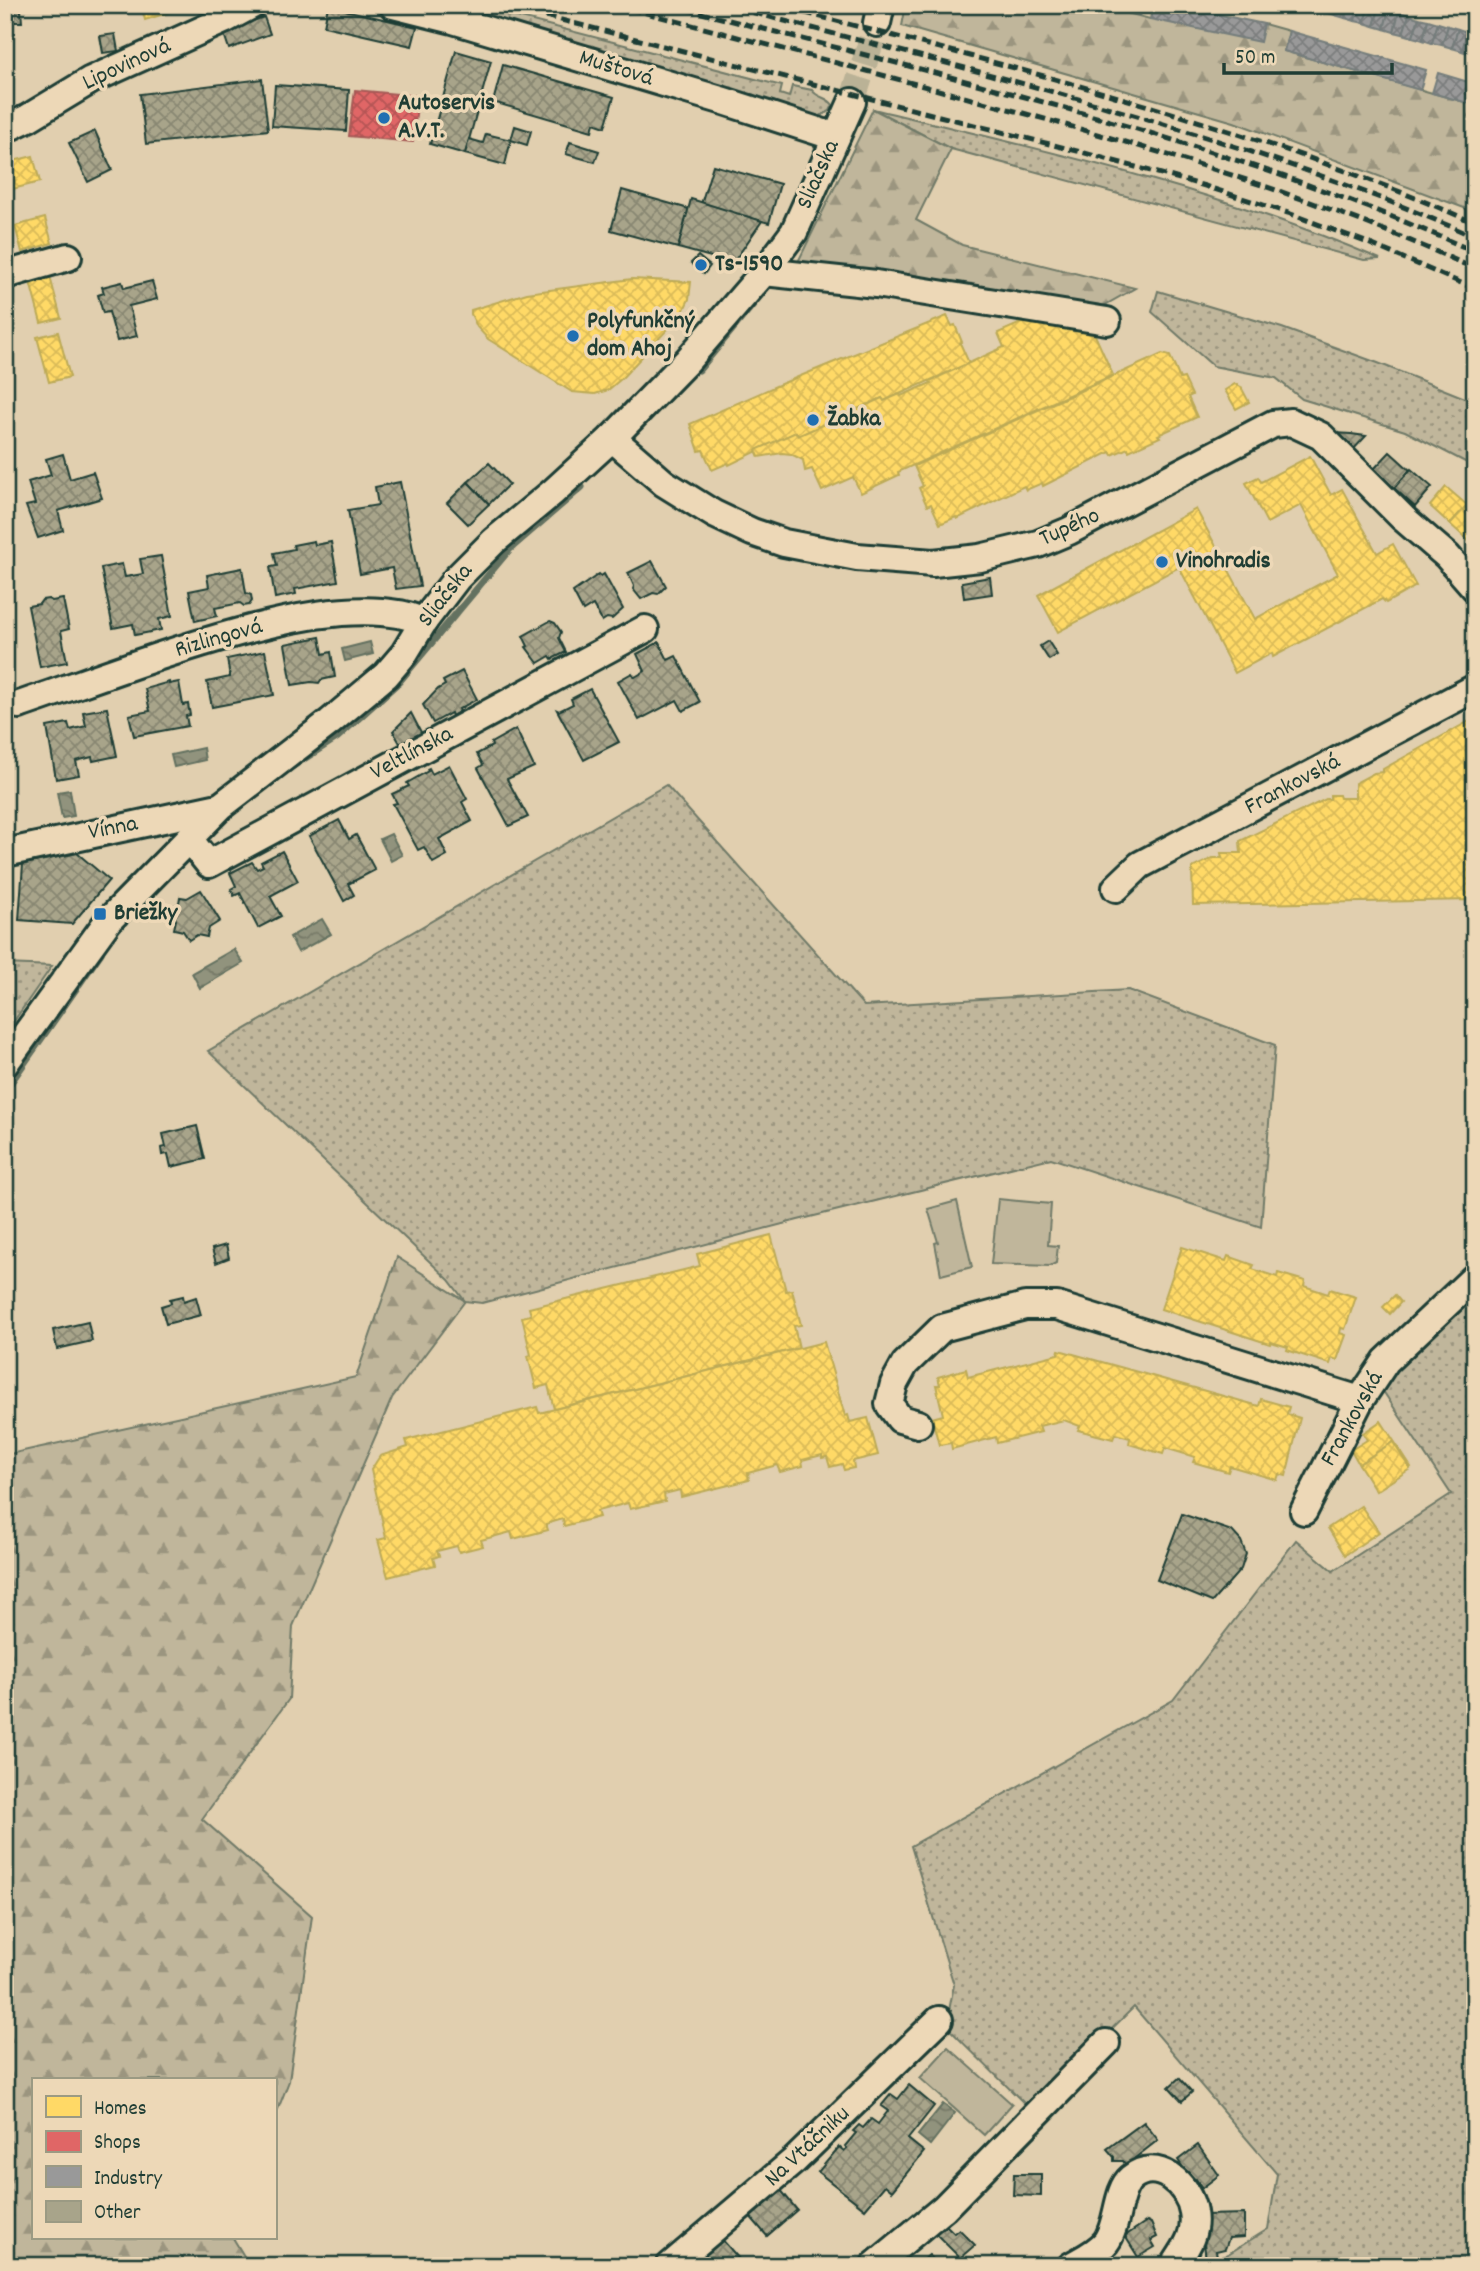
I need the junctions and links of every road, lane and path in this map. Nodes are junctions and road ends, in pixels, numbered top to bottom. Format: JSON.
{"nodes":[{"id":1,"x":251,"y":5,"type":"edge"},
{"id":2,"x":393,"y":5,"type":"edge"},
{"id":3,"x":852,"y":102,"type":"tunnel mouth"},
{"id":4,"x":5,"y":129,"type":"edge"},
{"id":5,"x":836,"y":137,"type":"junction"},
{"id":6,"x":68,"y":257,"type":"dead end"},
{"id":7,"x":764,"y":272,"type":"junction"},
{"id":8,"x":5,"y":275,"type":"edge"},
{"id":9,"x":1107,"y":321,"type":"dead end"},
{"id":10,"x":612,"y":438,"type":"junction"},
{"id":11,"x":1475,"y":589,"type":"edge"},
{"id":12,"x":424,"y":621,"type":"junction"},
{"id":13,"x":645,"y":629,"type":"dead end"},
{"id":14,"x":1475,"y":688,"type":"edge"},
{"id":15,"x":19,"y":705,"type":"dead end"},
{"id":16,"x":221,"y":806,"type":"junction"},
{"id":17,"x":189,"y":839,"type":"junction"},
{"id":18,"x":5,"y":853,"type":"edge"},
{"id":19,"x":1116,"y":888,"type":"dead end"},
{"id":20,"x":5,"y":1063,"type":"edge"},
{"id":21,"x":1475,"y":1277,"type":"edge"},
{"id":22,"x":1360,"y":1400,"type":"junction"},
{"id":23,"x":918,"y":1424,"type":"dead end"},
{"id":24,"x":1304,"y":1511,"type":"dead end"},
{"id":25,"x":939,"y":2020,"type":"dead end"},
{"id":26,"x":1106,"y":2043,"type":"dead end"},
{"id":27,"x":670,"y":2266,"type":"edge"},
{"id":28,"x":874,"y":2266,"type":"edge"},
{"id":29,"x":1071,"y":2266,"type":"edge"},
{"id":30,"x":1174,"y":2266,"type":"edge"}],
"edges":[{"from":1,"to":4,"type":"street","name":"Lipovinová"},
{"from":2,"to":5,"type":"street","name":"Muštová"},
{"from":3,"to":5,"type":"street","name":"Sliačska"},
{"from":5,"to":7,"type":"street","name":"Sliačska"},
{"from":6,"to":8,"type":"street"},
{"from":7,"to":9,"type":"street"},
{"from":7,"to":10,"type":"street","name":"Sliačska"},
{"from":10,"to":11,"type":"street","name":"Tupého"},
{"from":10,"to":12,"type":"street","name":"Sliačska"},
{"from":12,"to":15,"type":"street","name":"Rizlingová"},
{"from":12,"to":16,"type":"street","name":"Sliačska"},
{"from":13,"to":17,"type":"street","name":"Veltlínska"},
{"from":14,"to":19,"type":"street","name":"Frankovská"},
{"from":16,"to":17,"type":"street","name":"Sliačska"},
{"from":16,"to":18,"type":"street","name":"Vínna"},
{"from":17,"to":20,"type":"street","name":"Sliačska"},
{"from":21,"to":22,"type":"street","name":"Frankovská"},
{"from":22,"to":23,"type":"street"},
{"from":22,"to":24,"type":"street","name":"Frankovská"},
{"from":25,"to":27,"type":"street","name":"Na Vtáčniku"},
{"from":26,"to":28,"type":"street"},
{"from":29,"to":30,"type":"street"}]}
